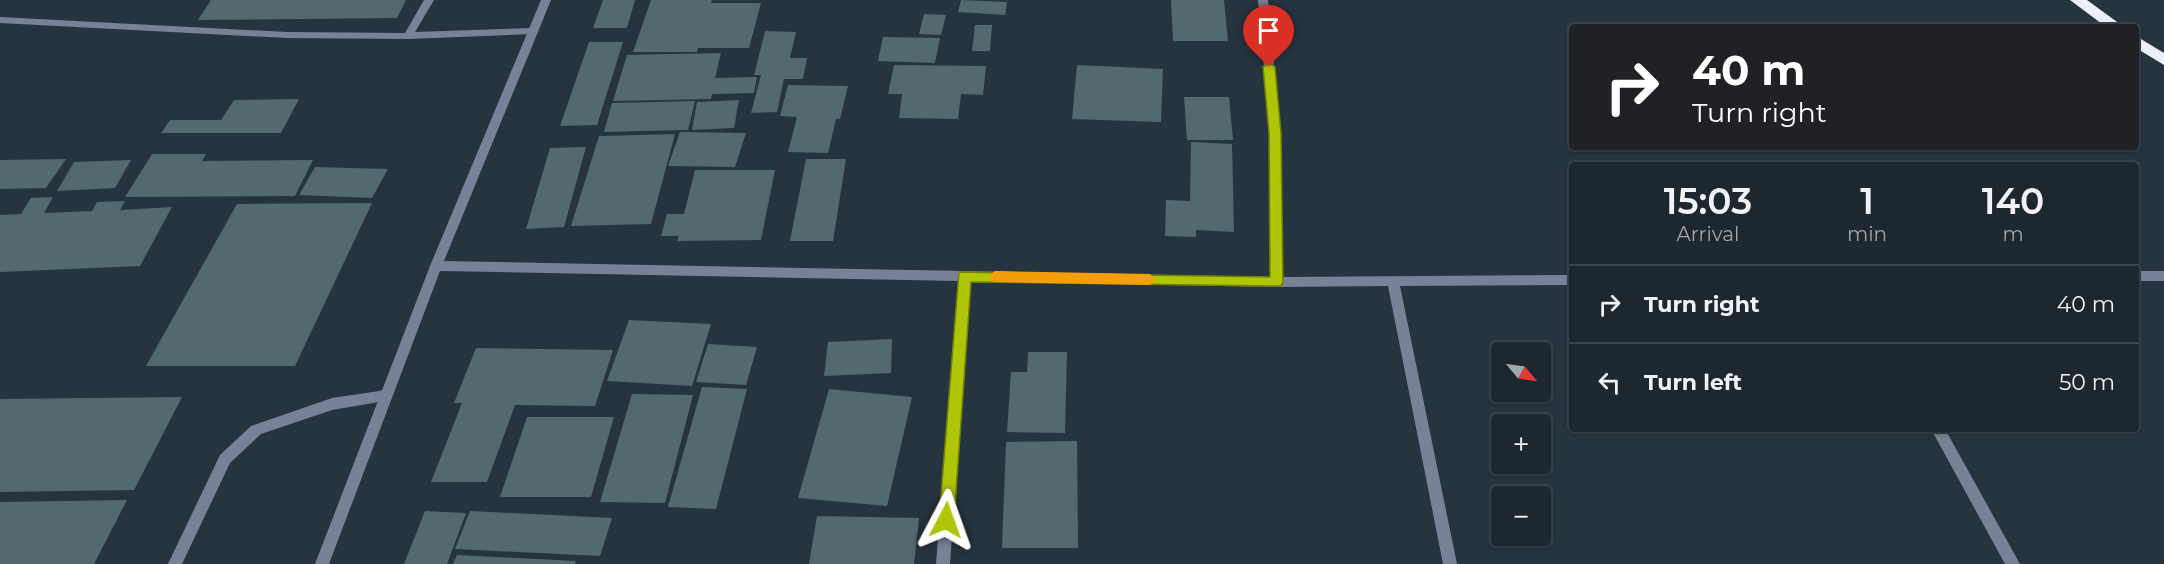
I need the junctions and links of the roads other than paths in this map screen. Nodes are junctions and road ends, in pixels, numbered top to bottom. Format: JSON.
{"nodes":[{"id":1,"x":429,"y":0,"type":"edge"},
{"id":2,"x":546,"y":0,"type":"edge"},
{"id":3,"x":1263,"y":0,"type":"edge"},
{"id":4,"x":2077,"y":0,"type":"edge"},
{"id":5,"x":0,"y":20,"type":"edge"},
{"id":6,"x":2112,"y":24,"type":"edge"},
{"id":7,"x":534,"y":31,"type":"junction"},
{"id":8,"x":408,"y":36,"type":"junction"},
{"id":9,"x":2139,"y":42,"type":"edge"},
{"id":10,"x":2164,"y":60,"type":"edge"},
{"id":11,"x":436,"y":266,"type":"junction"},
{"id":12,"x":964,"y":276,"type":"junction"},
{"id":13,"x":2139,"y":276,"type":"edge"},
{"id":14,"x":2164,"y":276,"type":"edge"},
{"id":15,"x":1569,"y":280,"type":"edge"},
{"id":16,"x":1393,"y":281,"type":"junction"},
{"id":17,"x":1277,"y":282,"type":"junction"},
{"id":18,"x":386,"y":396,"type":"junction"},
{"id":19,"x":1940,"y":432,"type":"edge"},
{"id":20,"x":175,"y":564,"type":"edge"},
{"id":21,"x":322,"y":564,"type":"edge"},
{"id":22,"x":943,"y":564,"type":"edge"},
{"id":23,"x":1450,"y":564,"type":"edge"},
{"id":24,"x":2013,"y":564,"type":"edge"}],
"edges":[{"from":1,"to":8,"type":"street"},
{"from":2,"to":7,"type":"street"},
{"from":3,"to":17,"type":"street"},
{"from":4,"to":6,"type":"highway"},
{"from":5,"to":8,"type":"street"},
{"from":7,"to":8,"type":"street"},
{"from":7,"to":11,"type":"street"},
{"from":9,"to":10,"type":"highway"},
{"from":11,"to":12,"type":"street"},
{"from":11,"to":18,"type":"street"},
{"from":12,"to":17,"type":"street"},
{"from":12,"to":22,"type":"street"},
{"from":13,"to":14,"type":"street"},
{"from":15,"to":16,"type":"street"},
{"from":16,"to":17,"type":"street"},
{"from":16,"to":23,"type":"street"},
{"from":18,"to":20,"type":"street"},
{"from":18,"to":21,"type":"street"},
{"from":19,"to":24,"type":"street"}]}
